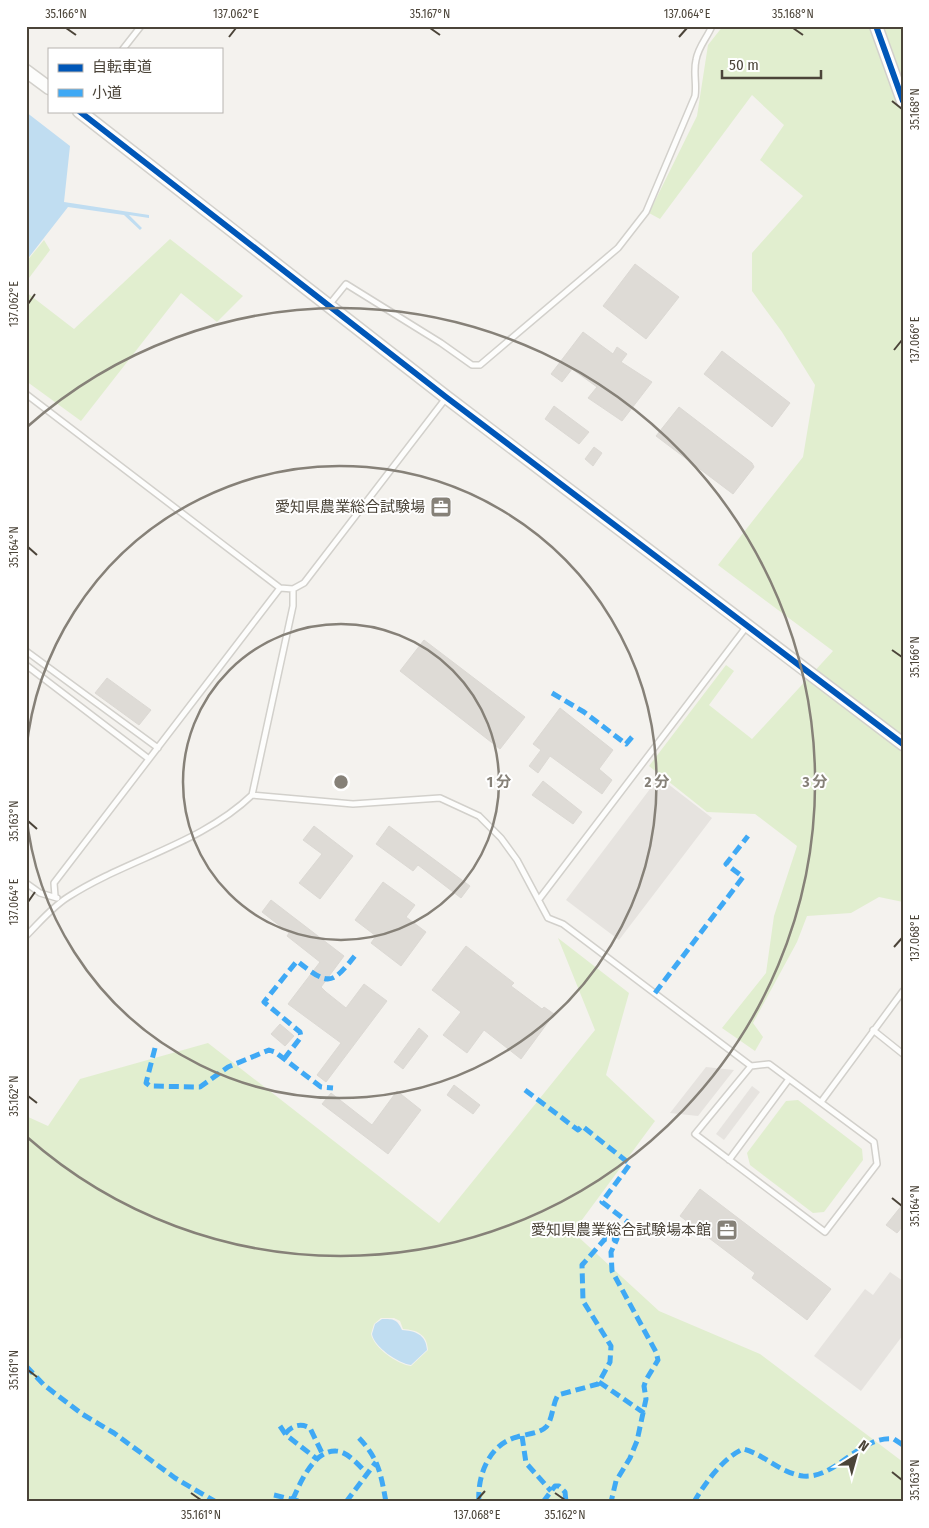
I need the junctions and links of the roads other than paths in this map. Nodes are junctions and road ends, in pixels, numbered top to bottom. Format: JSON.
{"nodes":[{"id":1,"x":140,"y":26,"type":"edge"},
{"id":2,"x":712,"y":26,"type":"edge"},
{"id":3,"x":876,"y":26,"type":"edge"},
{"id":4,"x":124,"y":48,"type":"edge"},
{"id":5,"x":26,"y":71,"type":"edge"},
{"id":6,"x":48,"y":87,"type":"edge"},
{"id":7,"x":903,"y":101,"type":"edge"},
{"id":8,"x":80,"y":112,"type":"edge"},
{"id":9,"x":329,"y":306,"type":"junction"},
{"id":10,"x":26,"y":394,"type":"edge"},
{"id":11,"x":446,"y":398,"type":"junction"},
{"id":12,"x":280,"y":588,"type":"junction"},
{"id":13,"x":293,"y":589,"type":"junction"},
{"id":14,"x":747,"y":625,"type":"junction"},
{"id":15,"x":26,"y":651,"type":"edge"},
{"id":16,"x":26,"y":665,"type":"edge"},
{"id":17,"x":903,"y":744,"type":"edge"},
{"id":18,"x":158,"y":748,"type":"junction"},
{"id":19,"x":149,"y":759,"type":"junction"},
{"id":20,"x":252,"y":795,"type":"junction"},
{"id":21,"x":26,"y":883,"type":"edge"},
{"id":22,"x":55,"y":896,"type":"junction"},
{"id":23,"x":540,"y":898,"type":"junction"},
{"id":24,"x":60,"y":902,"type":"junction"},
{"id":25,"x":26,"y":936,"type":"edge"},
{"id":26,"x":903,"y":992,"type":"edge"},
{"id":27,"x":873,"y":1030,"type":"junction"},
{"id":28,"x":903,"y":1054,"type":"edge"},
{"id":29,"x":751,"y":1066,"type":"junction"},
{"id":30,"x":789,"y":1079,"type":"junction"},
{"id":31,"x":821,"y":1102,"type":"junction"},
{"id":32,"x":729,"y":1160,"type":"junction"}],
"edges":[{"from":1,"to":4,"type":"lane"},
{"from":2,"to":9,"type":"lane"},
{"from":3,"to":7,"type":"street"},
{"from":5,"to":6,"type":"street"},
{"from":8,"to":9,"type":"street"},
{"from":9,"to":11,"type":"street"},
{"from":10,"to":12,"type":"lane"},
{"from":11,"to":13,"type":"lane"},
{"from":11,"to":14,"type":"street"},
{"from":12,"to":13,"type":"lane"},
{"from":12,"to":18,"type":"lane"},
{"from":13,"to":20,"type":"lane"},
{"from":14,"to":17,"type":"street"},
{"from":14,"to":23,"type":"lane"},
{"from":15,"to":18,"type":"lane"},
{"from":16,"to":19,"type":"lane"},
{"from":18,"to":19,"type":"lane"},
{"from":19,"to":22,"type":"lane"},
{"from":20,"to":23,"type":"lane"},
{"from":20,"to":24,"type":"lane"},
{"from":21,"to":22,"type":"lane"},
{"from":22,"to":24,"type":"lane"},
{"from":23,"to":29,"type":"lane"},
{"from":24,"to":25,"type":"lane"},
{"from":26,"to":27,"type":"lane"},
{"from":27,"to":28,"type":"lane"},
{"from":27,"to":31,"type":"lane"},
{"from":29,"to":30,"type":"lane"},
{"from":29,"to":32,"type":"lane"},
{"from":30,"to":31,"type":"lane"},
{"from":30,"to":32,"type":"lane"},
{"from":31,"to":32,"type":"lane"}]}
